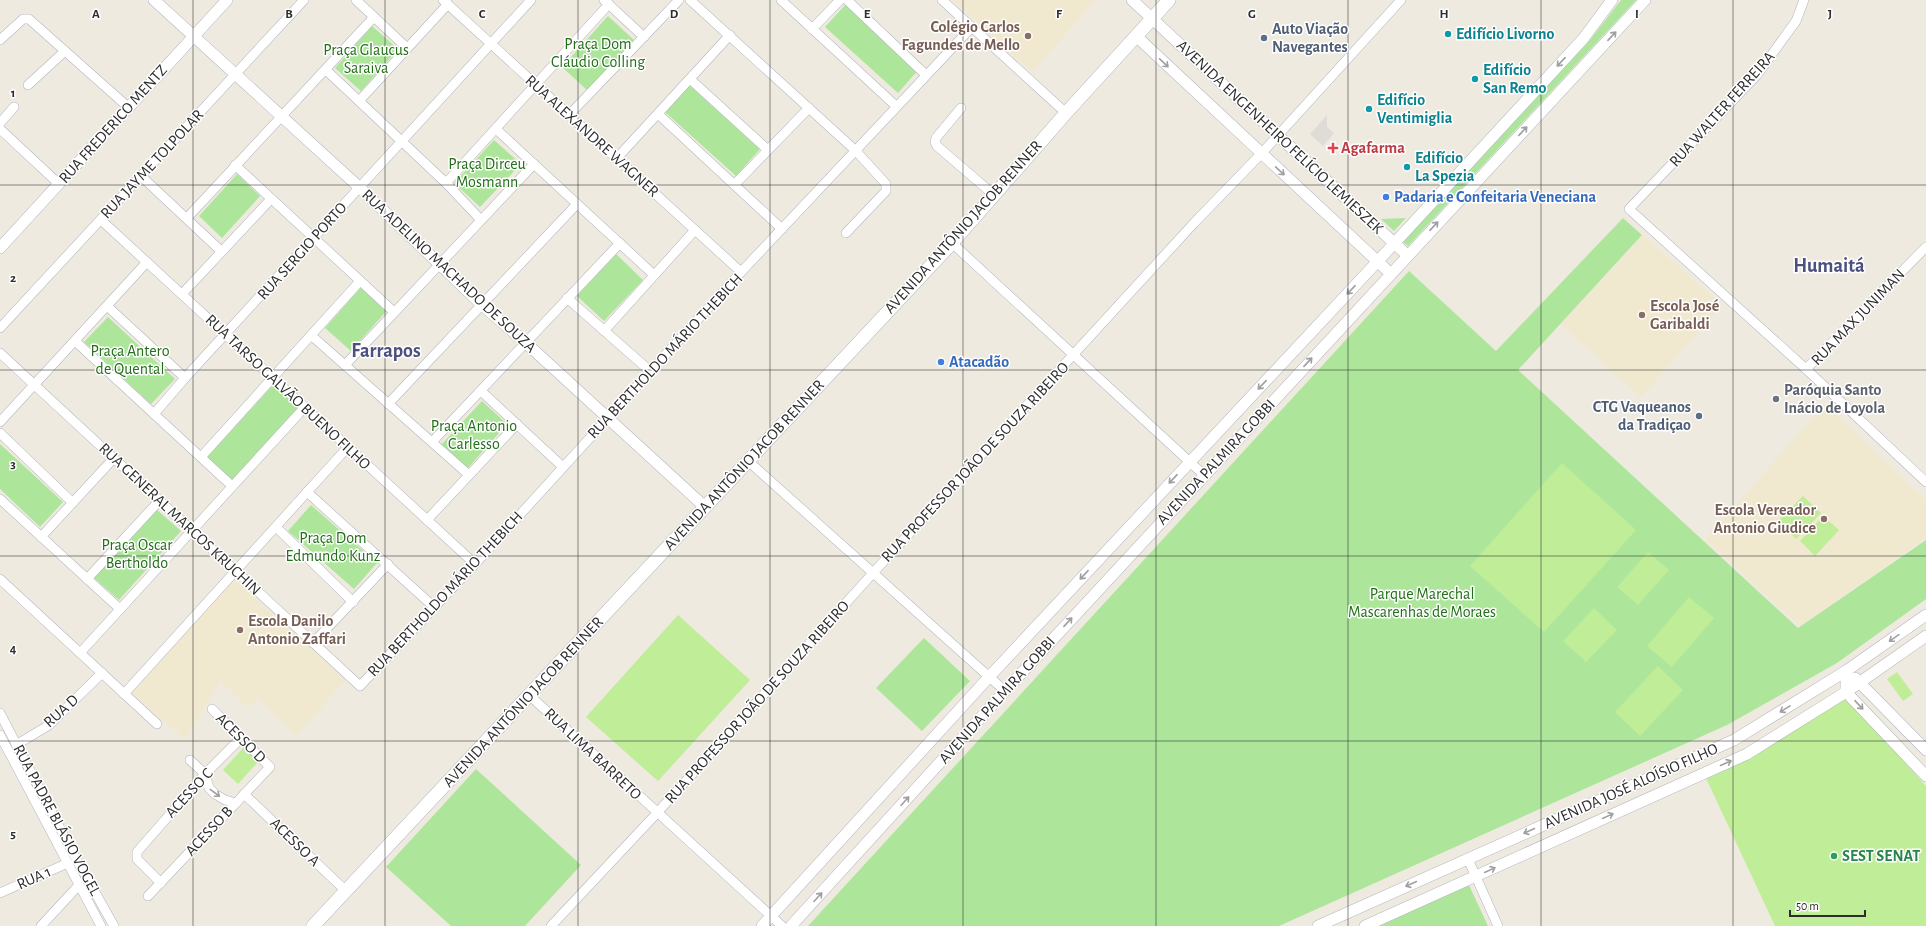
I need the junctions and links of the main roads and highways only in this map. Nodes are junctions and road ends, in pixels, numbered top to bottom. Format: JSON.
{"nodes":[{"id":1,"x":1169,"y":0,"type":"edge"},
{"id":2,"x":313,"y":926,"type":"edge"}],
"edges":[{"from":1,"to":2,"type":"main road","name":"AVENIDA ANTÔNIO JACOB RENNER"}]}
